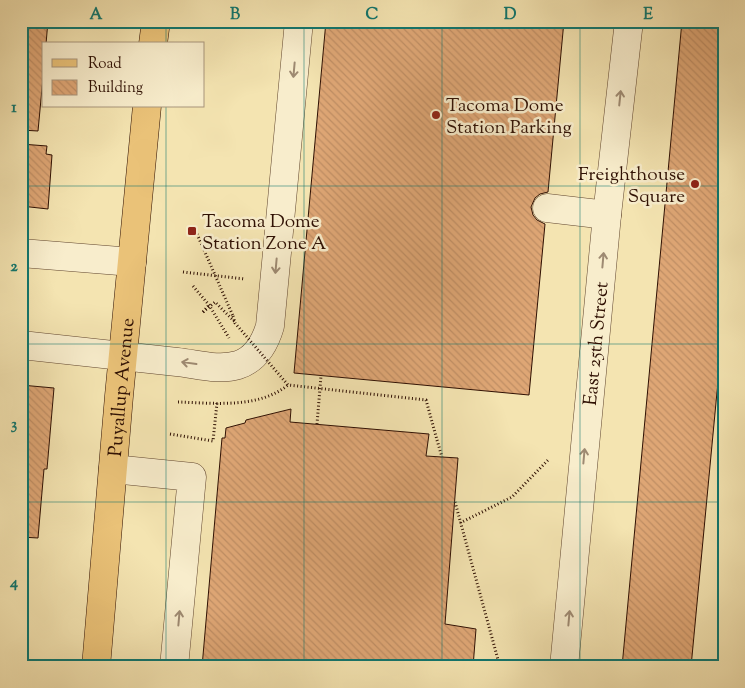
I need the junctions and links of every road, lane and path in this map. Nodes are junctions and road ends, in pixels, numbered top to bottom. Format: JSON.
{"nodes":[{"id":1,"x":156,"y":21,"type":"edge"},
{"id":2,"x":298,"y":21,"type":"edge"},
{"id":3,"x":629,"y":21,"type":"edge"},
{"id":4,"x":153,"y":42,"type":"edge"},
{"id":5,"x":147,"y":108,"type":"edge"},
{"id":6,"x":547,"y":208,"type":"dead end"},
{"id":7,"x":607,"y":215,"type":"junction"},
{"id":8,"x":197,"y":234,"type":"dead end"},
{"id":9,"x":21,"y":253,"type":"edge"},
{"id":10,"x":132,"y":262,"type":"junction"},
{"id":11,"x":183,"y":272,"type":"dead end"},
{"id":12,"x":217,"y":276,"type":"junction"},
{"id":13,"x":245,"y":279,"type":"dead end"},
{"id":14,"x":193,"y":286,"type":"dead end"},
{"id":15,"x":209,"y":305,"type":"junction"},
{"id":16,"x":235,"y":323,"type":"junction"},
{"id":17,"x":234,"y":344,"type":"dead end"},
{"id":18,"x":21,"y":346,"type":"edge"},
{"id":19,"x":723,"y":352,"type":"edge"},
{"id":20,"x":123,"y":356,"type":"junction"},
{"id":21,"x":321,"y":376,"type":"dead end"},
{"id":22,"x":288,"y":385,"type":"junction"},
{"id":23,"x":320,"y":388,"type":"junction"},
{"id":24,"x":724,"y":393,"type":"edge"},
{"id":25,"x":178,"y":402,"type":"dead end"},
{"id":26,"x":217,"y":403,"type":"junction"},
{"id":27,"x":317,"y":424,"type":"dead end"},
{"id":28,"x":170,"y":434,"type":"dead end"},
{"id":29,"x":442,"y":457,"type":"dead end"},
{"id":30,"x":548,"y":460,"type":"dead end"},
{"id":31,"x":113,"y":469,"type":"junction"},
{"id":32,"x":455,"y":502,"type":"dead end"},
{"id":33,"x":460,"y":523,"type":"junction"},
{"id":34,"x":96,"y":667,"type":"edge"},
{"id":35,"x":174,"y":667,"type":"edge"},
{"id":36,"x":500,"y":667,"type":"edge"},
{"id":37,"x":564,"y":667,"type":"edge"}],
"edges":[{"from":1,"to":4,"type":"main road"},
{"from":2,"to":20,"type":"street","one_way":true},
{"from":7,"to":3,"type":"street","name":"East 25th Street","one_way":true},
{"from":5,"to":10,"type":"main road","name":"Puyallup Avenue"},
{"from":6,"to":7,"type":"street"},
{"from":37,"to":7,"type":"street","name":"East 25th Street","one_way":true},
{"from":8,"to":12,"type":"path"},
{"from":9,"to":10,"type":"street"},
{"from":10,"to":20,"type":"main road","name":"Puyallup Avenue"},
{"from":11,"to":12,"type":"path"},
{"from":12,"to":13,"type":"path"},
{"from":12,"to":16,"type":"path","bridge":true},
{"from":14,"to":15,"type":"path"},
{"from":15,"to":16,"type":"path","bridge":true},
{"from":15,"to":17,"type":"path"},
{"from":16,"to":22,"type":"path","bridge":true},
{"from":18,"to":20,"type":"street"},
{"from":19,"to":24,"type":"path"},
{"from":20,"to":31,"type":"main road","name":"Puyallup Avenue"},
{"from":21,"to":23,"type":"path"},
{"from":22,"to":23,"type":"path","bridge":true},
{"from":22,"to":26,"type":"path"},
{"from":23,"to":27,"type":"path"},
{"from":23,"to":29,"type":"path","bridge":true},
{"from":25,"to":26,"type":"path"},
{"from":26,"to":28,"type":"path"},
{"from":30,"to":33,"type":"path"},
{"from":31,"to":34,"type":"main road","name":"Puyallup Avenue"},
{"from":35,"to":31,"type":"street","one_way":true},
{"from":32,"to":33,"type":"path"},
{"from":33,"to":36,"type":"path"}]}
